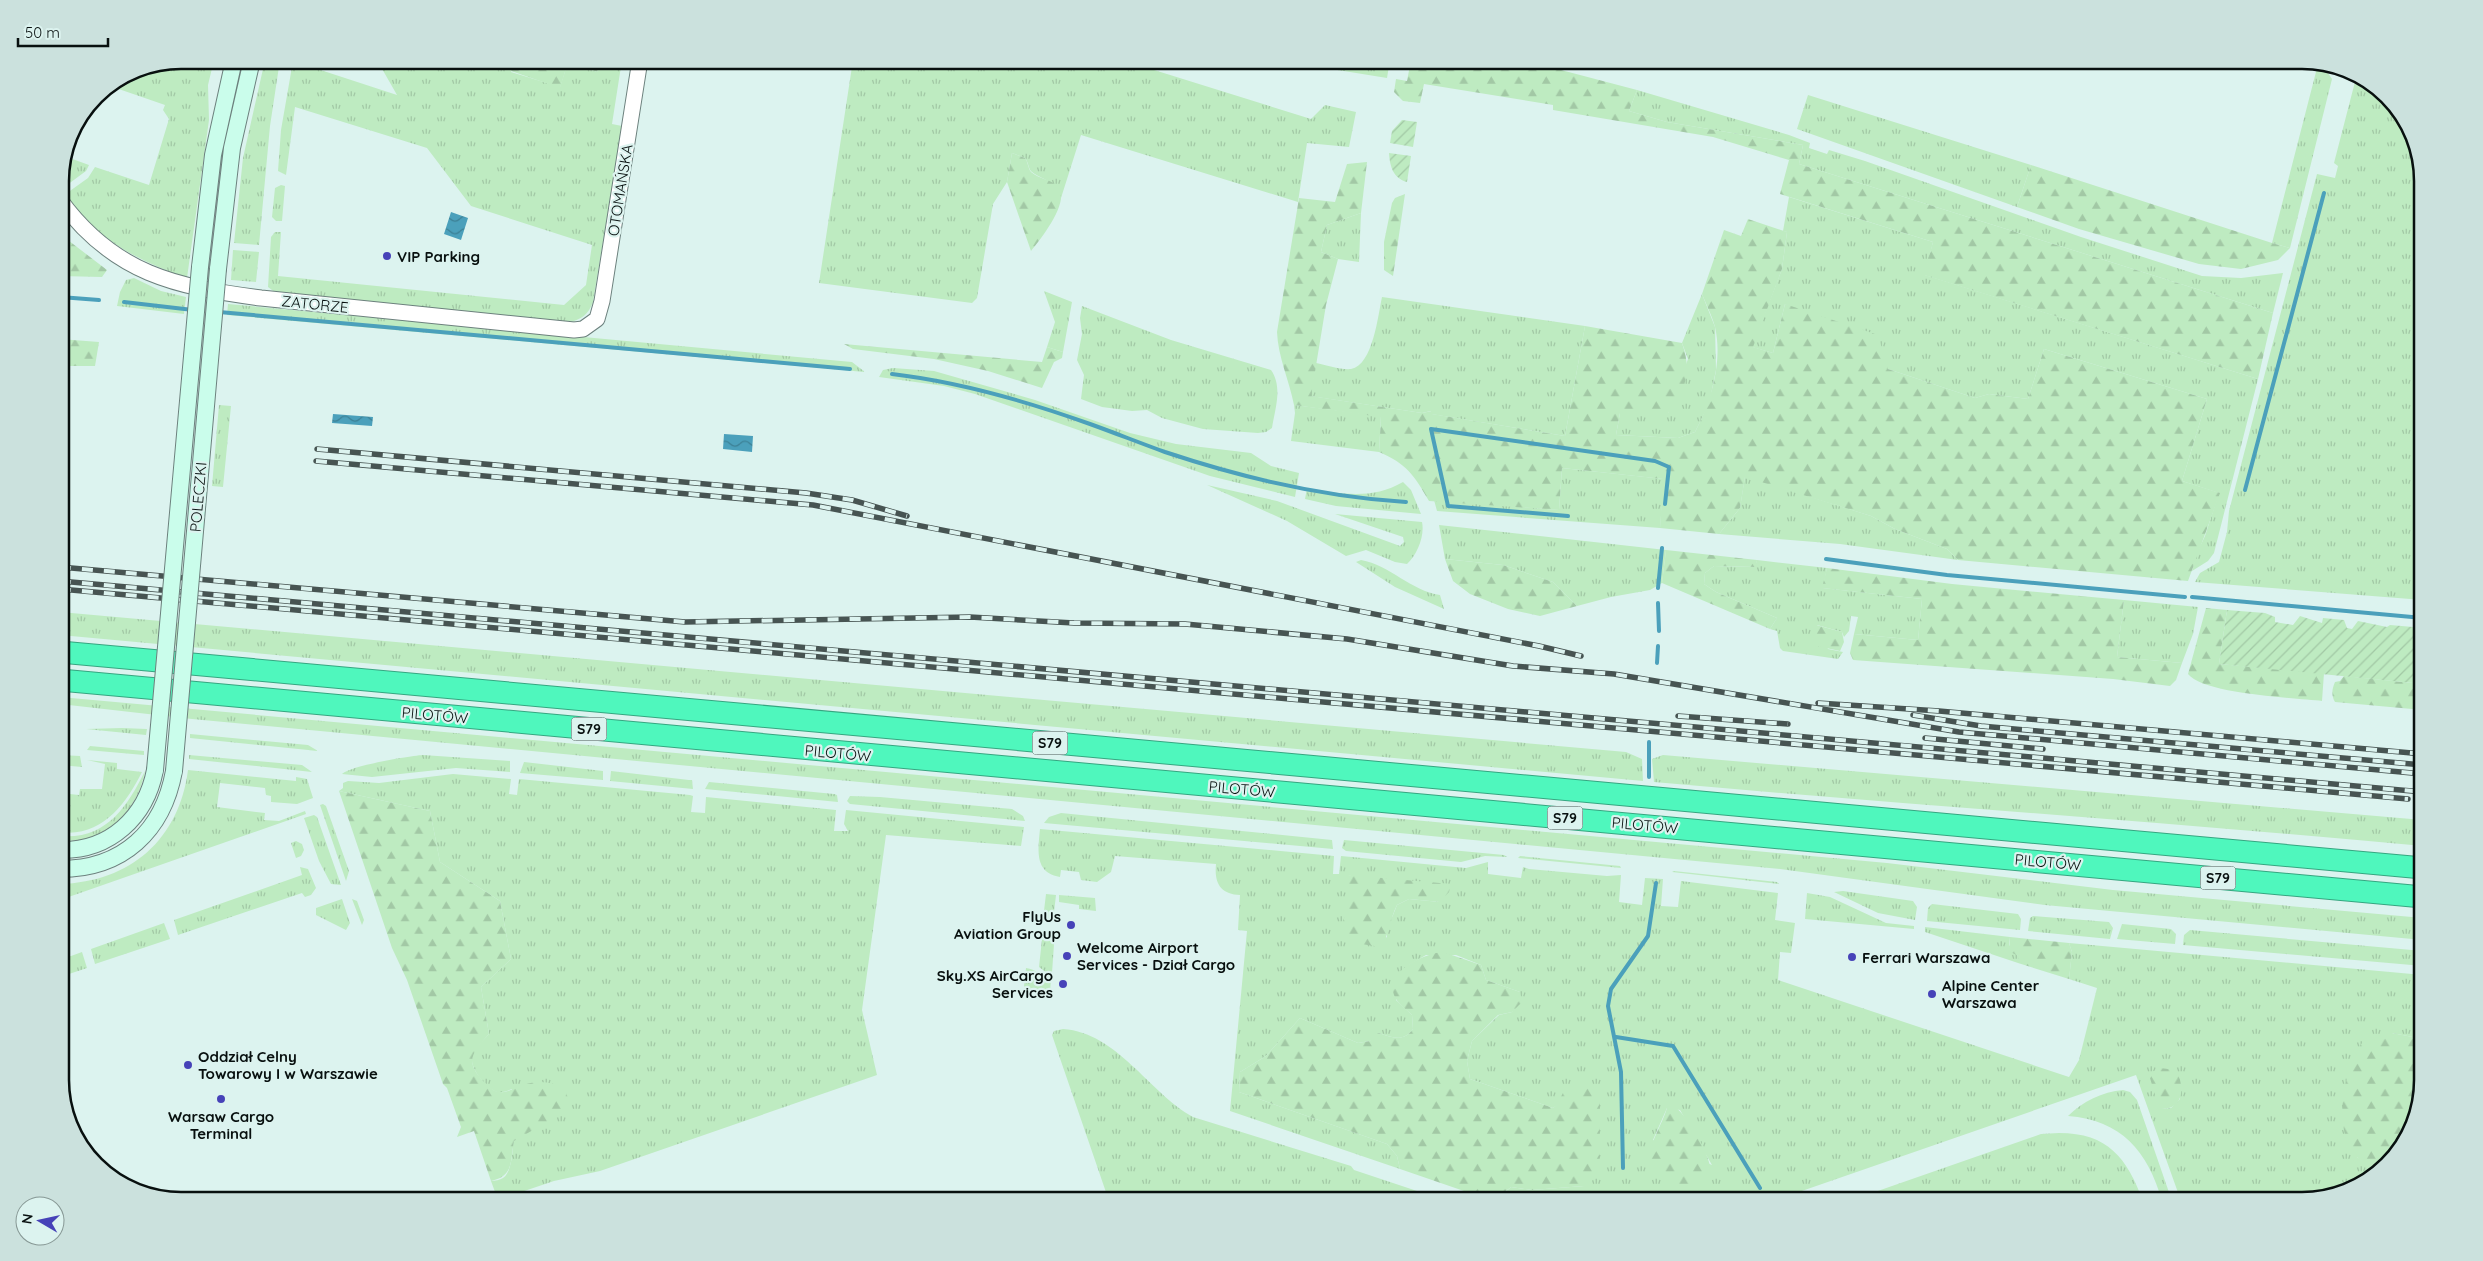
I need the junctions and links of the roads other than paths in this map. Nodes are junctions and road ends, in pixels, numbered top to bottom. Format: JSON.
{"nodes":[{"id":1,"x":232,"y":69,"type":"edge"},
{"id":2,"x":250,"y":69,"type":"edge"},
{"id":3,"x":639,"y":69,"type":"edge"},
{"id":4,"x":69,"y":212,"type":"edge"},
{"id":5,"x":597,"y":319,"type":"joint"},
{"id":6,"x":69,"y":653,"type":"edge"},
{"id":7,"x":69,"y":681,"type":"edge"},
{"id":8,"x":69,"y":849,"type":"edge"},
{"id":9,"x":2414,"y":867,"type":"edge"},
{"id":10,"x":69,"y":868,"type":"edge"},
{"id":11,"x":2414,"y":896,"type":"edge"}],
"edges":[{"from":1,"to":8,"type":"main road","name":"POLECZKI","bridge":true},
{"from":2,"to":10,"type":"main road","name":"POLECZKI","bridge":true},
{"from":3,"to":5,"type":"street","name":"OTOMAŃSKA"},
{"from":4,"to":5,"type":"street","name":"ZATORZE"},
{"from":6,"to":9,"type":"highway","name":"PILOTÓW","number":"S79"},
{"from":7,"to":11,"type":"highway","name":"PILOTÓW","number":"S79"}]}
